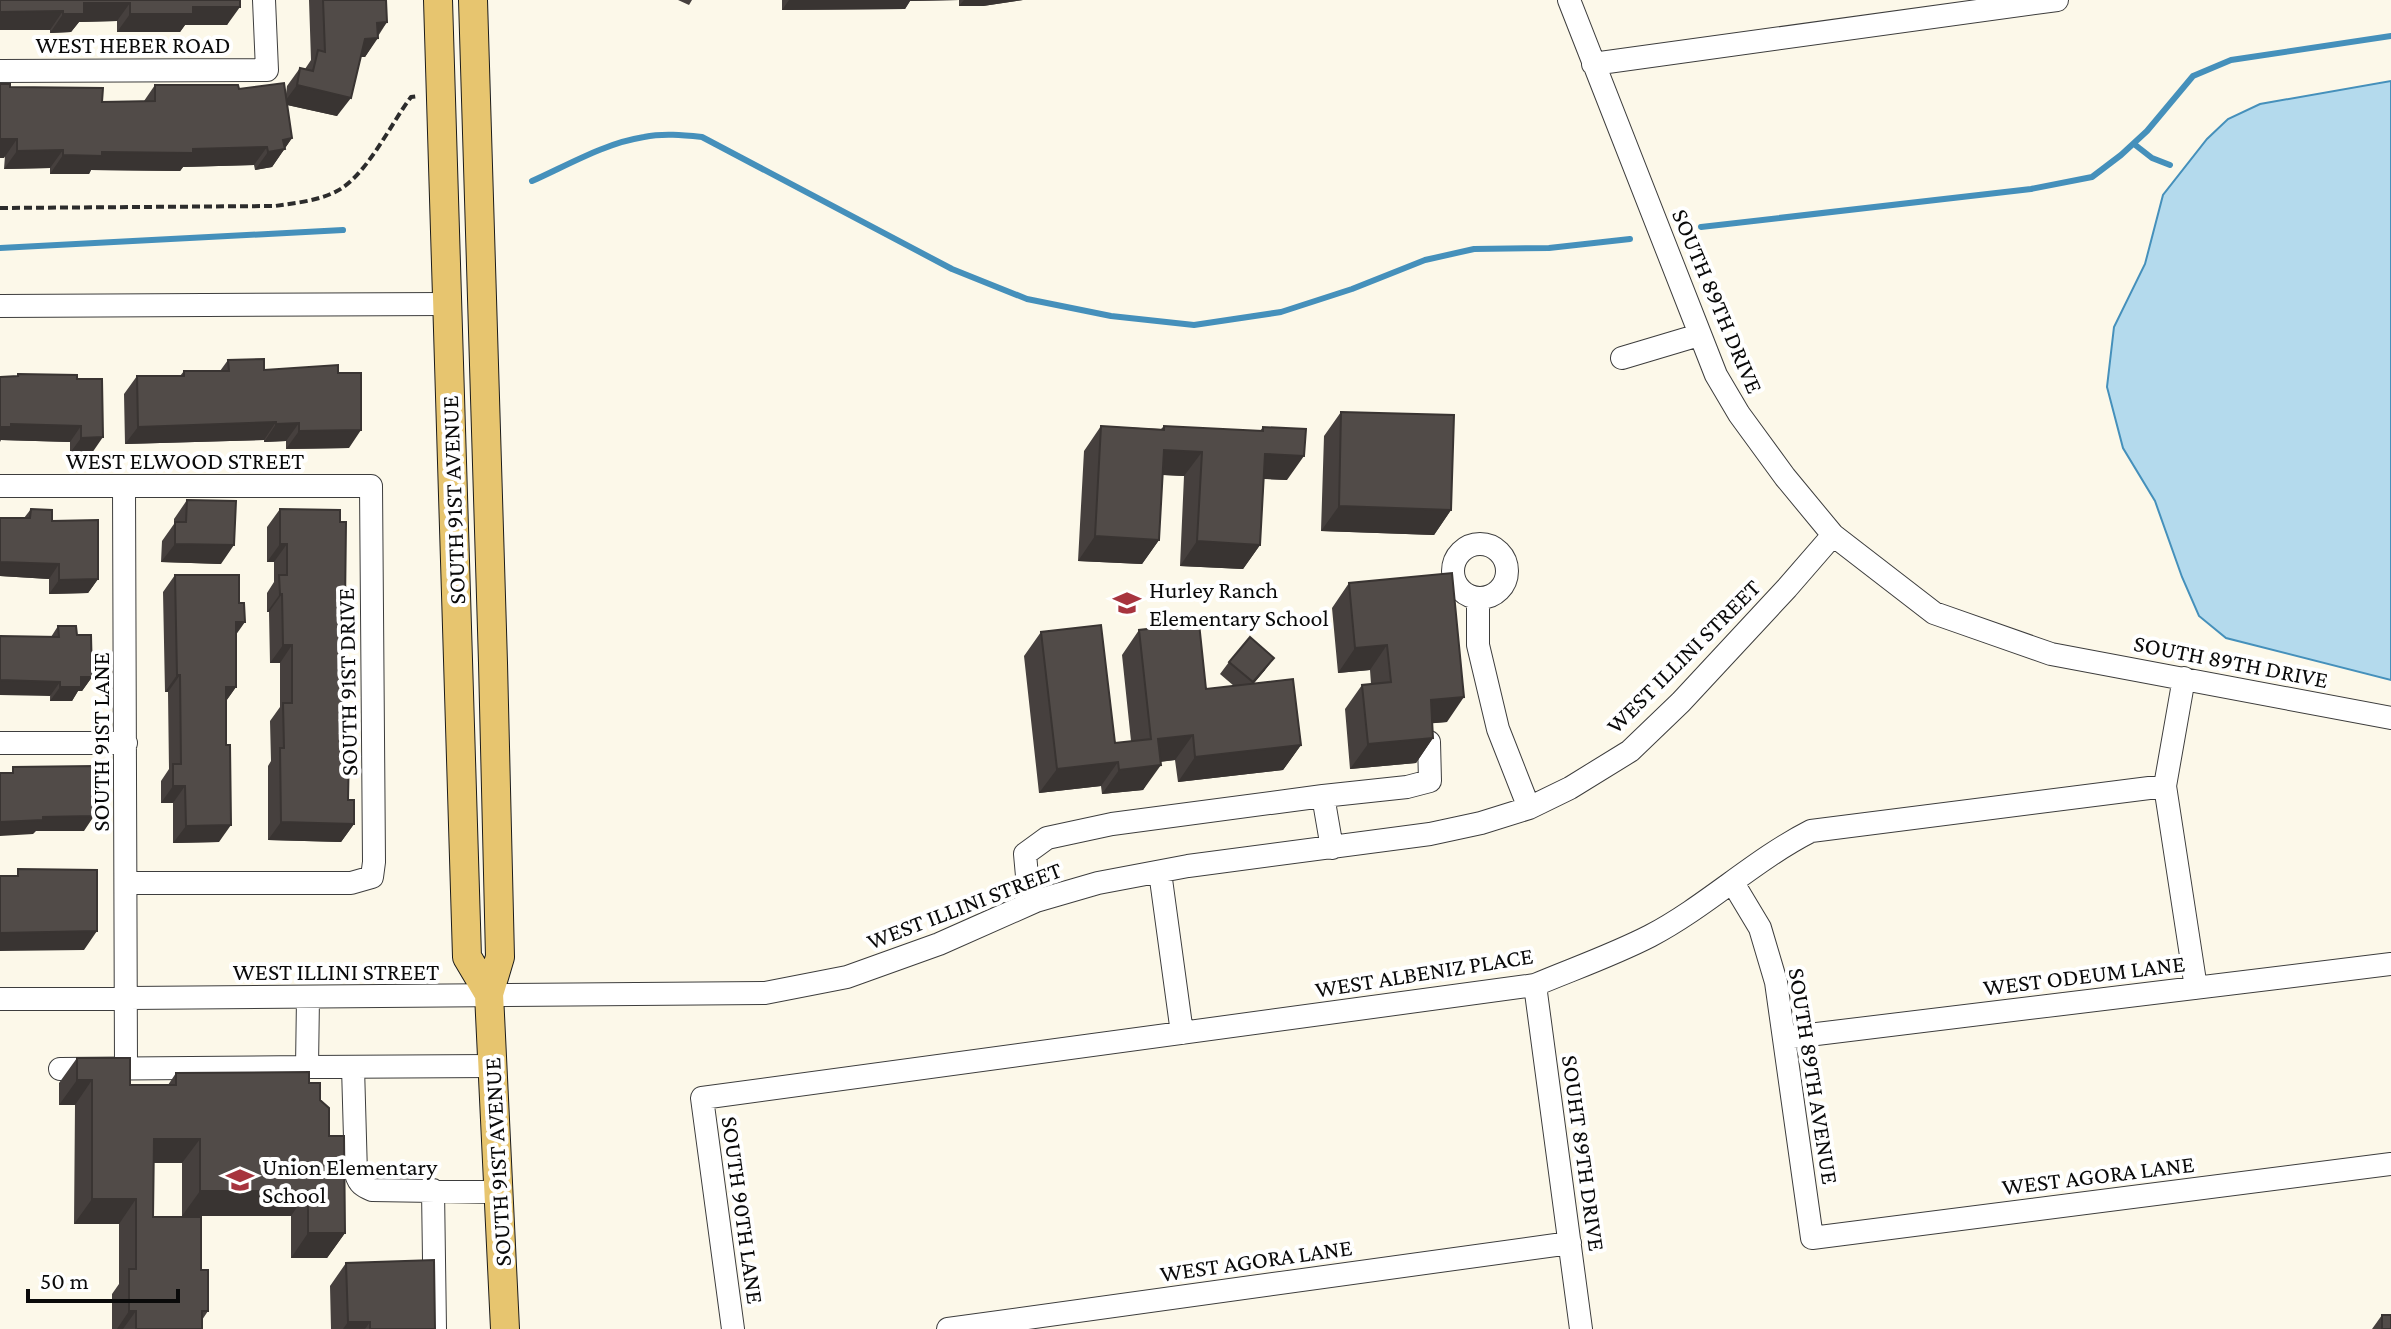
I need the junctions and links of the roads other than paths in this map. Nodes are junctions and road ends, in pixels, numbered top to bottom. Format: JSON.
{"nodes":[{"id":1,"x":264,"y":0,"type":"edge"},
{"id":2,"x":438,"y":0,"type":"edge"},
{"id":3,"x":473,"y":0,"type":"edge"},
{"id":4,"x":1569,"y":0,"type":"edge"},
{"id":5,"x":2057,"y":0,"type":"edge"},
{"id":6,"x":1593,"y":64,"type":"junction"},
{"id":7,"x":0,"y":71,"type":"edge"},
{"id":8,"x":447,"y":304,"type":"junction"},
{"id":9,"x":0,"y":306,"type":"edge"},
{"id":10,"x":1699,"y":335,"type":"junction"},
{"id":11,"x":1622,"y":358,"type":"dead end"},
{"id":12,"x":0,"y":486,"type":"edge"},
{"id":13,"x":124,"y":486,"type":"junction"},
{"id":14,"x":371,"y":486,"type":"joint"},
{"id":15,"x":1833,"y":535,"type":"junction"},
{"id":16,"x":1478,"y":598,"type":"dead end"},
{"id":17,"x":2184,"y":678,"type":"junction"},
{"id":18,"x":2391,"y":718,"type":"edge"},
{"id":19,"x":1429,"y":742,"type":"edge"},
{"id":20,"x":0,"y":743,"type":"edge"},
{"id":21,"x":126,"y":743,"type":"junction"},
{"id":22,"x":2165,"y":786,"type":"junction"},
{"id":23,"x":1323,"y":796,"type":"junction"},
{"id":24,"x":1529,"y":808,"type":"junction"},
{"id":25,"x":1332,"y":848,"type":"junction"},
{"id":26,"x":1160,"y":872,"type":"junction"},
{"id":27,"x":127,"y":883,"type":"junction"},
{"id":28,"x":1733,"y":883,"type":"junction"},
{"id":29,"x":1036,"y":901,"type":"junction"},
{"id":30,"x":2391,"y":964,"type":"edge"},
{"id":31,"x":1535,"y":985,"type":"junction"},
{"id":32,"x":2196,"y":988,"type":"junction"},
{"id":33,"x":489,"y":994,"type":"junction"},
{"id":34,"x":127,"y":998,"type":"junction"},
{"id":35,"x":308,"y":998,"type":"junction"},
{"id":36,"x":0,"y":999,"type":"edge"},
{"id":37,"x":1182,"y":1033,"type":"junction"},
{"id":38,"x":1784,"y":1038,"type":"junction"},
{"id":39,"x":493,"y":1066,"type":"junction"},
{"id":40,"x":126,"y":1067,"type":"junction"},
{"id":41,"x":307,"y":1067,"type":"junction"},
{"id":42,"x":353,"y":1067,"type":"junction"},
{"id":43,"x":60,"y":1069,"type":"dead end"},
{"id":44,"x":702,"y":1098,"type":"joint"},
{"id":45,"x":2391,"y":1164,"type":"edge"},
{"id":46,"x":433,"y":1190,"type":"junction"},
{"id":47,"x":498,"y":1192,"type":"junction"},
{"id":48,"x":1812,"y":1238,"type":"joint"},
{"id":49,"x":1570,"y":1243,"type":"junction"},
{"id":50,"x":435,"y":1329,"type":"edge"},
{"id":51,"x":505,"y":1329,"type":"edge"},
{"id":52,"x":733,"y":1329,"type":"edge"},
{"id":53,"x":948,"y":1329,"type":"edge"},
{"id":54,"x":1581,"y":1329,"type":"edge"}],
"edges":[{"from":1,"to":7,"type":"street","name":"WEST HEBER ROAD"},
{"from":2,"to":8,"type":"main road","name":"SOUTH 91ST AVENUE"},
{"from":3,"to":33,"type":"main road","name":"SOUTH 91ST AVENUE"},
{"from":4,"to":6,"type":"street","name":"SOUTH 89TH DRIVE"},
{"from":5,"to":6,"type":"street"},
{"from":6,"to":10,"type":"street","name":"SOUTH 89TH DRIVE"},
{"from":8,"to":9,"type":"street"},
{"from":8,"to":33,"type":"main road","name":"SOUTH 91ST AVENUE"},
{"from":10,"to":11,"type":"street"},
{"from":10,"to":15,"type":"street","name":"SOUTH 89TH DRIVE"},
{"from":12,"to":13,"type":"street","name":"WEST ELWOOD STREET"},
{"from":13,"to":14,"type":"street","name":"WEST ELWOOD STREET"},
{"from":13,"to":21,"type":"street","name":"SOUTH 91ST LANE"},
{"from":14,"to":27,"type":"street","name":"SOUTH 91ST DRIVE"},
{"from":15,"to":17,"type":"street","name":"SOUTH 89TH DRIVE"},
{"from":15,"to":24,"type":"street","name":"WEST ILLINI STREET"},
{"from":16,"to":24,"type":"street"},
{"from":17,"to":18,"type":"street","name":"SOUTH 89TH DRIVE"},
{"from":17,"to":22,"type":"street"},
{"from":19,"to":23,"type":"street"},
{"from":20,"to":21,"type":"street"},
{"from":21,"to":27,"type":"street","name":"SOUTH 91ST LANE"},
{"from":22,"to":28,"type":"street","name":"WEST ALBENIZ PLACE"},
{"from":22,"to":32,"type":"street"},
{"from":23,"to":25,"type":"street"},
{"from":23,"to":29,"type":"street"},
{"from":24,"to":25,"type":"street","name":"WEST ILLINI STREET"},
{"from":25,"to":26,"type":"street","name":"WEST ILLINI STREET"},
{"from":26,"to":29,"type":"street","name":"WEST ILLINI STREET"},
{"from":26,"to":37,"type":"street"},
{"from":27,"to":34,"type":"street","name":"SOUTH 91ST LANE"},
{"from":28,"to":31,"type":"street","name":"WEST ALBENIZ PLACE"},
{"from":28,"to":38,"type":"street","name":"SOUTH 89TH AVENUE"},
{"from":29,"to":33,"type":"street","name":"WEST ILLINI STREET"},
{"from":30,"to":32,"type":"street","name":"WEST ODEUM LANE"},
{"from":31,"to":37,"type":"street","name":"WEST ALBENIZ PLACE"},
{"from":31,"to":49,"type":"street","name":"SOUHT 89TH DRIVE"},
{"from":32,"to":38,"type":"street","name":"WEST ODEUM LANE"},
{"from":33,"to":35,"type":"street","name":"WEST ILLINI STREET"},
{"from":33,"to":39,"type":"main road","name":"SOUTH 91ST AVENUE"},
{"from":34,"to":35,"type":"street","name":"WEST ILLINI STREET"},
{"from":34,"to":36,"type":"street","name":"WEST ILLINI STREET"},
{"from":34,"to":40,"type":"street","name":"SOUTH 91ST LANE"},
{"from":35,"to":41,"type":"street"},
{"from":37,"to":44,"type":"street","name":"WEST ALBENIZ PLACE"},
{"from":38,"to":48,"type":"street","name":"SOUTH 89TH AVENUE"},
{"from":39,"to":42,"type":"street"},
{"from":39,"to":47,"type":"main road","name":"SOUTH 91ST AVENUE"},
{"from":40,"to":41,"type":"street"},
{"from":40,"to":43,"type":"street"},
{"from":41,"to":42,"type":"street"},
{"from":42,"to":46,"type":"street"},
{"from":44,"to":52,"type":"street","name":"SOUTH 90TH LANE"},
{"from":45,"to":48,"type":"street","name":"WEST AGORA LANE"},
{"from":46,"to":47,"type":"street"},
{"from":46,"to":50,"type":"street"},
{"from":47,"to":51,"type":"main road","name":"SOUTH 91ST AVENUE"},
{"from":49,"to":53,"type":"street","name":"WEST AGORA LANE"},
{"from":49,"to":54,"type":"street","name":"SOUHT 89TH DRIVE"}]}
